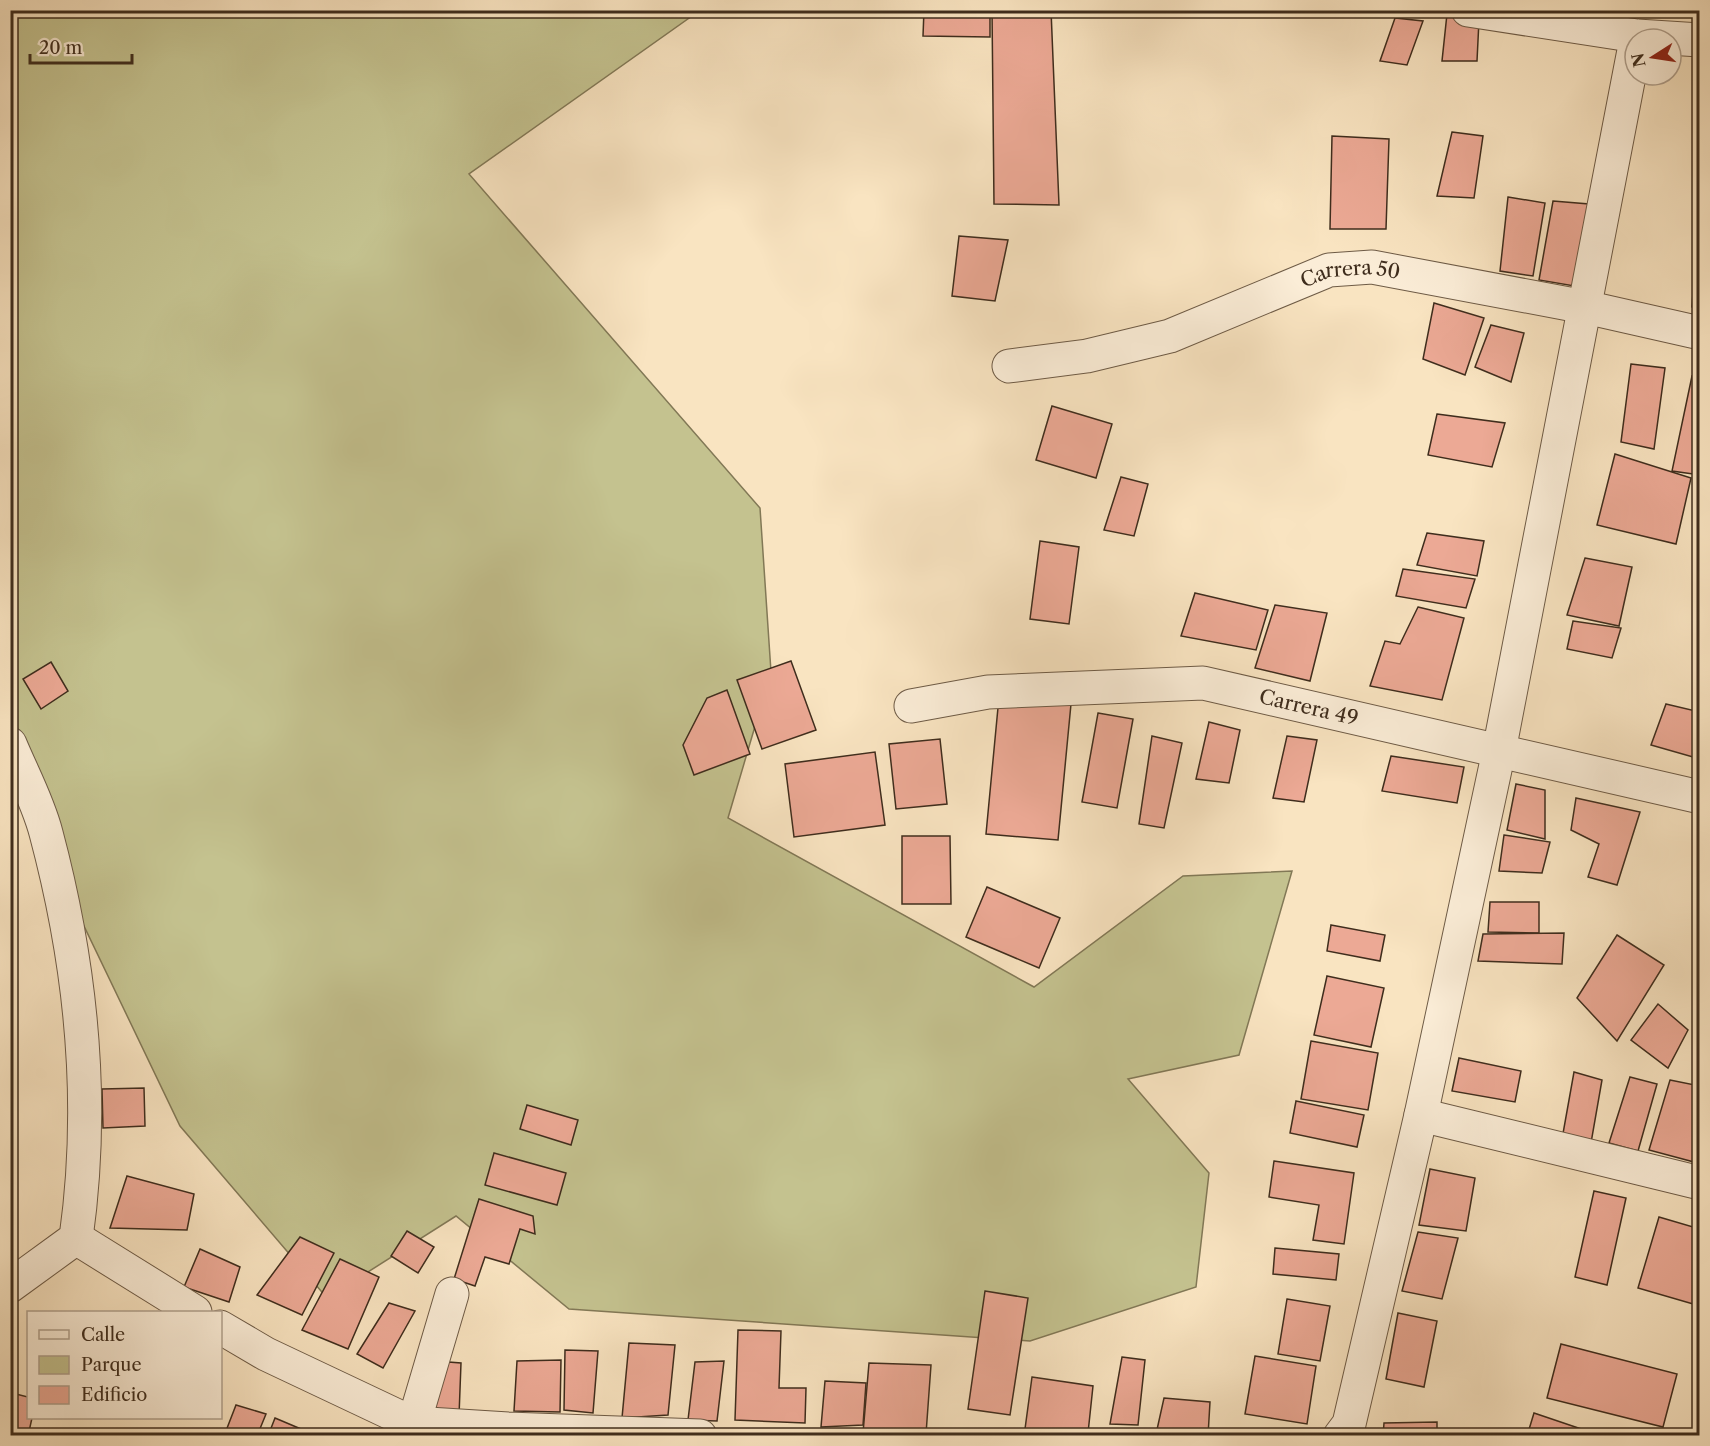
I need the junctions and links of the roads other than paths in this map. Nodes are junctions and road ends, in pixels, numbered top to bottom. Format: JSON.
{"nodes":[{"id":1,"x":1468,"y":10,"type":"edge"},
{"id":2,"x":1623,"y":31,"type":"edge"},
{"id":3,"x":1683,"y":38,"type":"edge"},
{"id":4,"x":1700,"y":40,"type":"edge"},
{"id":5,"x":1627,"y":87,"type":"edge"},
{"id":6,"x":1585,"y":307,"type":"junction"},
{"id":7,"x":1700,"y":333,"type":"edge"},
{"id":8,"x":1009,"y":366,"type":"dead end"},
{"id":9,"x":911,"y":706,"type":"dead end"},
{"id":10,"x":10,"y":744,"type":"edge"},
{"id":11,"x":1499,"y":751,"type":"junction"},
{"id":12,"x":1700,"y":796,"type":"edge"},
{"id":13,"x":1421,"y":1115,"type":"junction"},
{"id":14,"x":1700,"y":1183,"type":"edge"},
{"id":15,"x":76,"y":1238,"type":"junction"},
{"id":16,"x":10,"y":1286,"type":"edge"},
{"id":17,"x":452,"y":1294,"type":"dead end"},
{"id":18,"x":193,"y":1311,"type":"edge"},
{"id":19,"x":222,"y":1329,"type":"edge"},
{"id":20,"x":411,"y":1429,"type":"edge"},
{"id":21,"x":700,"y":1436,"type":"edge"},
{"id":22,"x":1340,"y":1436,"type":"edge"}],
"edges":[{"from":1,"to":2,"type":"street"},
{"from":3,"to":4,"type":"street"},
{"from":5,"to":6,"type":"street"},
{"from":6,"to":7,"type":"street","name":"Carrera 50"},
{"from":6,"to":8,"type":"street","name":"Carrera 50"},
{"from":6,"to":11,"type":"street"},
{"from":9,"to":11,"type":"street","name":"Carrera 49"},
{"from":10,"to":15,"type":"street"},
{"from":11,"to":12,"type":"street","name":"Carrera 49"},
{"from":11,"to":13,"type":"street"},
{"from":13,"to":14,"type":"street"},
{"from":13,"to":22,"type":"street"},
{"from":15,"to":16,"type":"street"},
{"from":15,"to":18,"type":"street"},
{"from":17,"to":20,"type":"street"},
{"from":19,"to":20,"type":"street"},
{"from":20,"to":21,"type":"street"}]}
